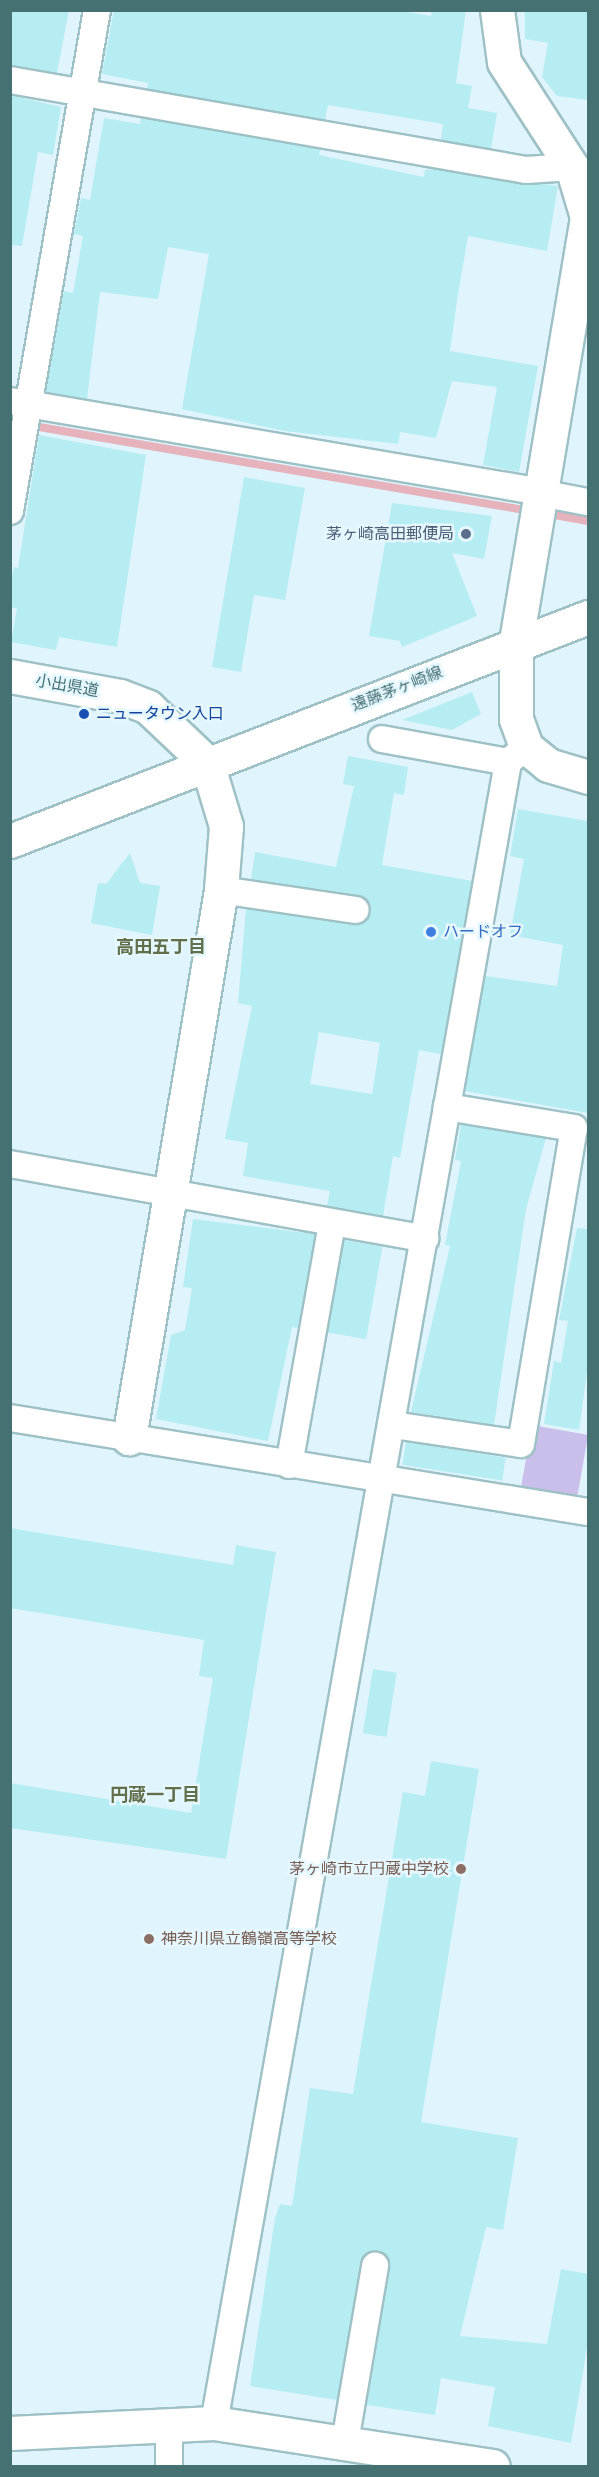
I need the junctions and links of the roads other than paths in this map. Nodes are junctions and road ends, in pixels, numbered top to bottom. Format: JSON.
{"nodes":[{"id":1,"x":97,"y":10,"type":"edge"},
{"id":2,"x":497,"y":10,"type":"edge"},
{"id":3,"x":10,"y":80,"type":"edge"},
{"id":4,"x":82,"y":93,"type":"junction"},
{"id":5,"x":581,"y":182,"type":"edge"},
{"id":6,"x":23,"y":411,"type":"edge"},
{"id":7,"x":544,"y":502,"type":"junction"},
{"id":8,"x":588,"y":502,"type":"edge"},
{"id":9,"x":10,"y":511,"type":"edge"},
{"id":10,"x":588,"y":617,"type":"edge"},
{"id":11,"x":516,"y":643,"type":"junction"},
{"id":12,"x":10,"y":676,"type":"edge"},
{"id":13,"x":382,"y":739,"type":"dead end"},
{"id":14,"x":517,"y":755,"type":"junction"},
{"id":15,"x":207,"y":764,"type":"junction"},
{"id":16,"x":588,"y":777,"type":"edge"},
{"id":17,"x":10,"y":841,"type":"edge"},
{"id":18,"x":221,"y":890,"type":"junction"},
{"id":19,"x":356,"y":910,"type":"dead end"},
{"id":20,"x":447,"y":1107,"type":"junction"},
{"id":21,"x":10,"y":1164,"type":"edge"},
{"id":22,"x":170,"y":1193,"type":"junction"},
{"id":23,"x":330,"y":1234,"type":"dead end"},
{"id":24,"x":425,"y":1239,"type":"junction"},
{"id":25,"x":10,"y":1418,"type":"edge"},
{"id":26,"x":393,"y":1425,"type":"junction"},
{"id":27,"x":129,"y":1438,"type":"junction"},
{"id":28,"x":289,"y":1465,"type":"junction"},
{"id":29,"x":382,"y":1476,"type":"junction"},
{"id":30,"x":588,"y":1512,"type":"edge"},
{"id":31,"x":375,"y":2266,"type":"dead end"},
{"id":32,"x":214,"y":2422,"type":"junction"},
{"id":33,"x":169,"y":2424,"type":"junction"},
{"id":34,"x":10,"y":2433,"type":"edge"},
{"id":35,"x":345,"y":2442,"type":"junction"},
{"id":36,"x":169,"y":2466,"type":"edge"},
{"id":37,"x":493,"y":2466,"type":"edge"}],
"edges":[{"from":1,"to":4,"type":"street"},
{"from":2,"to":5,"type":"street"},
{"from":3,"to":4,"type":"street"},
{"from":4,"to":5,"type":"street"},
{"from":4,"to":6,"type":"street"},
{"from":5,"to":7,"type":"street"},
{"from":6,"to":7,"type":"street"},
{"from":6,"to":9,"type":"street"},
{"from":7,"to":8,"type":"street"},
{"from":7,"to":11,"type":"street"},
{"from":10,"to":11,"type":"street","name":"遠藤茅ヶ崎線"},
{"from":11,"to":14,"type":"street"},
{"from":11,"to":15,"type":"street","name":"遠藤茅ヶ崎線"},
{"from":12,"to":15,"type":"street","name":"小出県道"},
{"from":13,"to":14,"type":"street"},
{"from":14,"to":16,"type":"street"},
{"from":14,"to":20,"type":"street"},
{"from":15,"to":17,"type":"street","name":"遠藤茅ヶ崎線"},
{"from":15,"to":18,"type":"street"},
{"from":18,"to":19,"type":"street"},
{"from":18,"to":22,"type":"street"},
{"from":20,"to":24,"type":"street"},
{"from":20,"to":26,"type":"street"},
{"from":21,"to":22,"type":"street"},
{"from":22,"to":24,"type":"street"},
{"from":22,"to":27,"type":"street"},
{"from":23,"to":28,"type":"street"},
{"from":24,"to":26,"type":"street"},
{"from":25,"to":27,"type":"street"},
{"from":26,"to":29,"type":"street"},
{"from":27,"to":28,"type":"street"},
{"from":28,"to":29,"type":"street"},
{"from":29,"to":30,"type":"street"},
{"from":29,"to":32,"type":"street"},
{"from":31,"to":35,"type":"street"},
{"from":32,"to":33,"type":"street"},
{"from":32,"to":35,"type":"street"},
{"from":33,"to":34,"type":"street"},
{"from":33,"to":36,"type":"street"},
{"from":35,"to":37,"type":"street"}]}
